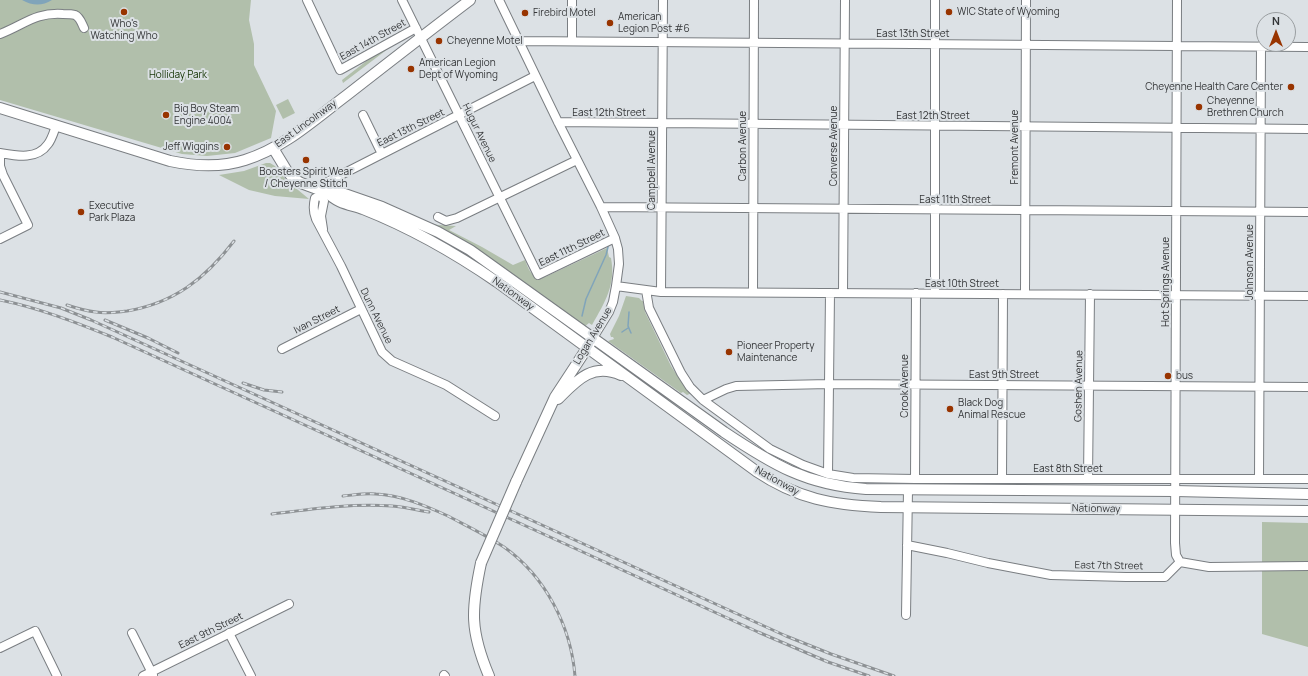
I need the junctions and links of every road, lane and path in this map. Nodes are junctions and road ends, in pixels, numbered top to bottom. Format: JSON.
{"nodes":[{"id":1,"x":307,"y":0,"type":"edge"},
{"id":2,"x":402,"y":0,"type":"edge"},
{"id":3,"x":470,"y":0,"type":"edge"},
{"id":4,"x":499,"y":0,"type":"edge"},
{"id":5,"x":572,"y":0,"type":"edge"},
{"id":6,"x":662,"y":0,"type":"edge"},
{"id":7,"x":754,"y":0,"type":"edge"},
{"id":8,"x":845,"y":0,"type":"edge"},
{"id":9,"x":936,"y":0,"type":"edge"},
{"id":10,"x":1026,"y":0,"type":"edge"},
{"id":11,"x":1177,"y":0,"type":"edge"},
{"id":12,"x":84,"y":28,"type":"dead end"},
{"id":13,"x":416,"y":28,"type":"junction"},
{"id":14,"x":0,"y":34,"type":"edge"},
{"id":15,"x":420,"y":38,"type":"junction"},
{"id":16,"x":518,"y":41,"type":"junction"},
{"id":17,"x":572,"y":41,"type":"junction"},
{"id":18,"x":662,"y":42,"type":"junction"},
{"id":19,"x":754,"y":43,"type":"junction"},
{"id":20,"x":844,"y":43,"type":"junction"},
{"id":21,"x":935,"y":44,"type":"junction"},
{"id":22,"x":1026,"y":45,"type":"junction"},
{"id":23,"x":1177,"y":46,"type":"junction"},
{"id":24,"x":1256,"y":46,"type":"edge"},
{"id":25,"x":1296,"y":47,"type":"edge"},
{"id":26,"x":1308,"y":47,"type":"edge"},
{"id":27,"x":1261,"y":52,"type":"edge"},
{"id":28,"x":535,"y":76,"type":"junction"},
{"id":29,"x":0,"y":108,"type":"edge"},
{"id":30,"x":363,"y":115,"type":"dead end"},
{"id":31,"x":459,"y":116,"type":"junction"},
{"id":32,"x":558,"y":122,"type":"junction"},
{"id":33,"x":662,"y":123,"type":"junction"},
{"id":34,"x":753,"y":124,"type":"junction"},
{"id":35,"x":844,"y":125,"type":"junction"},
{"id":36,"x":56,"y":126,"type":"junction"},
{"id":37,"x":935,"y":126,"type":"junction"},
{"id":38,"x":1026,"y":126,"type":"junction"},
{"id":39,"x":1177,"y":128,"type":"junction"},
{"id":40,"x":1261,"y":128,"type":"junction"},
{"id":41,"x":1308,"y":129,"type":"edge"},
{"id":42,"x":273,"y":148,"type":"junction"},
{"id":43,"x":0,"y":153,"type":"edge"},
{"id":44,"x":382,"y":154,"type":"junction"},
{"id":45,"x":577,"y":160,"type":"junction"},
{"id":46,"x":324,"y":193,"type":"junction"},
{"id":47,"x":500,"y":198,"type":"junction"},
{"id":48,"x":602,"y":208,"type":"junction"},
{"id":49,"x":662,"y":208,"type":"junction"},
{"id":50,"x":753,"y":208,"type":"junction"},
{"id":51,"x":843,"y":209,"type":"junction"},
{"id":52,"x":935,"y":210,"type":"junction"},
{"id":53,"x":1025,"y":210,"type":"junction"},
{"id":54,"x":1176,"y":211,"type":"junction"},
{"id":55,"x":1260,"y":212,"type":"junction"},
{"id":56,"x":1308,"y":212,"type":"edge"},
{"id":57,"x":438,"y":217,"type":"dead end"},
{"id":58,"x":615,"y":238,"type":"junction"},
{"id":59,"x":0,"y":239,"type":"edge"},
{"id":60,"x":538,"y":275,"type":"joint"},
{"id":61,"x":616,"y":286,"type":"junction"},
{"id":62,"x":646,"y":290,"type":"junction"},
{"id":63,"x":661,"y":292,"type":"junction"},
{"id":64,"x":752,"y":292,"type":"junction"},
{"id":65,"x":830,"y":293,"type":"junction"},
{"id":66,"x":843,"y":293,"type":"junction"},
{"id":67,"x":916,"y":293,"type":"junction"},
{"id":68,"x":935,"y":293,"type":"junction"},
{"id":69,"x":1003,"y":294,"type":"junction"},
{"id":70,"x":1024,"y":294,"type":"junction"},
{"id":71,"x":1090,"y":294,"type":"junction"},
{"id":72,"x":1176,"y":295,"type":"junction"},
{"id":73,"x":1260,"y":295,"type":"junction"},
{"id":74,"x":1308,"y":296,"type":"edge"},
{"id":75,"x":361,"y":309,"type":"junction"},
{"id":76,"x":594,"y":338,"type":"junction"},
{"id":77,"x":587,"y":347,"type":"junction"},
{"id":78,"x":282,"y":349,"type":"dead end"},
{"id":79,"x":830,"y":384,"type":"junction"},
{"id":80,"x":640,"y":385,"type":"junction"},
{"id":81,"x":915,"y":385,"type":"junction"},
{"id":82,"x":1002,"y":385,"type":"junction"},
{"id":83,"x":1089,"y":386,"type":"junction"},
{"id":84,"x":1176,"y":386,"type":"junction"},
{"id":85,"x":1260,"y":387,"type":"junction"},
{"id":86,"x":1308,"y":387,"type":"edge"},
{"id":87,"x":703,"y":400,"type":"junction"},
{"id":88,"x":550,"y":406,"type":"junction"},
{"id":89,"x":495,"y":416,"type":"dead end"},
{"id":90,"x":828,"y":474,"type":"junction"},
{"id":91,"x":1259,"y":478,"type":"junction"},
{"id":92,"x":1308,"y":478,"type":"edge"},
{"id":93,"x":914,"y":479,"type":"junction"},
{"id":94,"x":1002,"y":479,"type":"junction"},
{"id":95,"x":1088,"y":479,"type":"junction"},
{"id":96,"x":1175,"y":479,"type":"junction"},
{"id":97,"x":908,"y":490,"type":"junction"},
{"id":98,"x":1175,"y":491,"type":"junction"},
{"id":99,"x":1308,"y":494,"type":"edge"},
{"id":100,"x":908,"y":507,"type":"junction"},
{"id":101,"x":1175,"y":510,"type":"junction"},
{"id":102,"x":1308,"y":511,"type":"edge"},
{"id":103,"x":907,"y":545,"type":"junction"},
{"id":104,"x":1180,"y":562,"type":"junction"},
{"id":105,"x":1308,"y":566,"type":"edge"},
{"id":106,"x":289,"y":604,"type":"dead end"},
{"id":107,"x":906,"y":615,"type":"dead end"},
{"id":108,"x":132,"y":633,"type":"dead end"},
{"id":109,"x":229,"y":633,"type":"junction"},
{"id":110,"x":0,"y":648,"type":"edge"},
{"id":111,"x":152,"y":674,"type":"edge"},
{"id":112,"x":57,"y":676,"type":"edge"},
{"id":113,"x":143,"y":676,"type":"edge"},
{"id":114,"x":251,"y":676,"type":"edge"},
{"id":115,"x":489,"y":676,"type":"edge"}],
"edges":[{"from":1,"to":13,"type":"street","name":"East 14th Street"},
{"from":2,"to":13,"type":"street","name":"Hugur Avenue"},
{"from":3,"to":15,"type":"main road","name":"East Lincolnway"},
{"from":4,"to":16,"type":"street","name":"Logan Avenue"},
{"from":5,"to":17,"type":"street"},
{"from":6,"to":18,"type":"street","name":"Campbell Avenue"},
{"from":7,"to":19,"type":"street","name":"Carbon Avenue"},
{"from":8,"to":20,"type":"street","name":"Converse Avenue"},
{"from":9,"to":21,"type":"street"},
{"from":10,"to":22,"type":"street","name":"Fremont Avenue"},
{"from":11,"to":23,"type":"street","name":"Hot Springs Avenue"},
{"from":12,"to":14,"type":"street"},
{"from":13,"to":15,"type":"street","name":"Hugur Avenue"},
{"from":15,"to":31,"type":"street","name":"Hugur Avenue"},
{"from":15,"to":42,"type":"main road","name":"East Lincolnway"},
{"from":16,"to":17,"type":"street","name":"East 13th Street"},
{"from":16,"to":28,"type":"street","name":"Logan Avenue"},
{"from":17,"to":18,"type":"street","name":"East 13th Street"},
{"from":18,"to":19,"type":"street","name":"East 13th Street"},
{"from":18,"to":33,"type":"street","name":"Campbell Avenue"},
{"from":19,"to":20,"type":"street","name":"East 13th Street"},
{"from":19,"to":34,"type":"street","name":"Carbon Avenue"},
{"from":20,"to":21,"type":"street","name":"East 13th Street"},
{"from":20,"to":35,"type":"street","name":"Converse Avenue"},
{"from":21,"to":22,"type":"street","name":"East 13th Street"},
{"from":21,"to":37,"type":"street"},
{"from":22,"to":23,"type":"street","name":"East 13th Street"},
{"from":22,"to":38,"type":"street","name":"Fremont Avenue"},
{"from":23,"to":24,"type":"street","name":"East 13th Street"},
{"from":23,"to":39,"type":"street","name":"Hot Springs Avenue"},
{"from":25,"to":26,"type":"street","name":"East 13th Street"},
{"from":27,"to":40,"type":"street","name":"Johnson Avenue"},
{"from":28,"to":31,"type":"street","name":"East 13th Street"},
{"from":28,"to":32,"type":"street","name":"Logan Avenue"},
{"from":29,"to":36,"type":"main road","name":"East Lincolnway"},
{"from":30,"to":44,"type":"street"},
{"from":31,"to":44,"type":"street","name":"East 13th Street"},
{"from":31,"to":47,"type":"street","name":"Hugur Avenue"},
{"from":32,"to":33,"type":"street","name":"East 12th Street"},
{"from":32,"to":45,"type":"street","name":"Logan Avenue"},
{"from":33,"to":34,"type":"street","name":"East 12th Street"},
{"from":33,"to":49,"type":"street","name":"Campbell Avenue"},
{"from":34,"to":35,"type":"street","name":"East 12th Street"},
{"from":34,"to":50,"type":"street","name":"Carbon Avenue"},
{"from":35,"to":37,"type":"street","name":"East 12th Street"},
{"from":35,"to":51,"type":"street","name":"Converse Avenue"},
{"from":36,"to":42,"type":"main road","name":"East Lincolnway"},
{"from":36,"to":43,"type":"street"},
{"from":37,"to":38,"type":"street","name":"East 12th Street"},
{"from":37,"to":52,"type":"street"},
{"from":38,"to":39,"type":"street","name":"East 12th Street"},
{"from":38,"to":53,"type":"street","name":"Fremont Avenue"},
{"from":39,"to":40,"type":"street","name":"East 12th Street"},
{"from":39,"to":54,"type":"street","name":"Hot Springs Avenue"},
{"from":40,"to":41,"type":"street","name":"East 12th Street"},
{"from":40,"to":55,"type":"street","name":"Johnson Avenue"},
{"from":42,"to":46,"type":"main road","name":"Nationway"},
{"from":43,"to":59,"type":"street"},
{"from":44,"to":46,"type":"street","name":"East 13th Street"},
{"from":45,"to":47,"type":"street"},
{"from":45,"to":48,"type":"street","name":"Logan Avenue"},
{"from":46,"to":75,"type":"street","name":"Dunn Avenue"},
{"from":46,"to":76,"type":"main road","name":"Nationway"},
{"from":46,"to":77,"type":"main road","name":"Nationway"},
{"from":47,"to":57,"type":"street"},
{"from":47,"to":60,"type":"street","name":"Hugur Avenue"},
{"from":48,"to":49,"type":"street","name":"East 11th Street"},
{"from":48,"to":58,"type":"street","name":"Logan Avenue"},
{"from":49,"to":50,"type":"street","name":"East 11th Street"},
{"from":49,"to":63,"type":"street","name":"Campbell Avenue"},
{"from":50,"to":51,"type":"street","name":"East 11th Street"},
{"from":50,"to":64,"type":"street","name":"Carbon Avenue"},
{"from":51,"to":52,"type":"street","name":"East 11th Street"},
{"from":51,"to":66,"type":"street","name":"Converse Avenue"},
{"from":52,"to":53,"type":"street","name":"East 11th Street"},
{"from":52,"to":68,"type":"street"},
{"from":53,"to":54,"type":"street","name":"East 11th Street"},
{"from":53,"to":70,"type":"street","name":"Fremont Avenue"},
{"from":54,"to":55,"type":"street","name":"East 11th Street"},
{"from":54,"to":72,"type":"street","name":"Hot Springs Avenue"},
{"from":55,"to":56,"type":"street","name":"East 11th Street"},
{"from":55,"to":73,"type":"street","name":"Johnson Avenue"},
{"from":58,"to":60,"type":"street","name":"East 11th Street"},
{"from":58,"to":61,"type":"street","name":"Logan Avenue"},
{"from":61,"to":62,"type":"street","name":"East 10th Street"},
{"from":61,"to":76,"type":"street","name":"Logan Avenue"},
{"from":62,"to":63,"type":"street","name":"East 10th Street"},
{"from":62,"to":87,"type":"street"},
{"from":63,"to":64,"type":"street","name":"East 10th Street"},
{"from":64,"to":65,"type":"street","name":"East 10th Street"},
{"from":65,"to":66,"type":"street","name":"East 10th Street"},
{"from":65,"to":79,"type":"street"},
{"from":66,"to":67,"type":"street","name":"East 10th Street"},
{"from":67,"to":68,"type":"street","name":"East 10th Street"},
{"from":67,"to":81,"type":"street","name":"Crook Avenue"},
{"from":68,"to":69,"type":"street","name":"East 10th Street"},
{"from":69,"to":70,"type":"street","name":"East 10th Street"},
{"from":69,"to":82,"type":"street"},
{"from":70,"to":71,"type":"street","name":"East 10th Street"},
{"from":71,"to":72,"type":"street","name":"East 10th Street"},
{"from":71,"to":83,"type":"street","name":"Goshen Avenue"},
{"from":72,"to":73,"type":"street","name":"East 10th Street"},
{"from":72,"to":84,"type":"street","name":"Hot Springs Avenue"},
{"from":73,"to":74,"type":"street","name":"East 10th Street"},
{"from":73,"to":85,"type":"street","name":"Johnson Avenue"},
{"from":75,"to":78,"type":"street","name":"Ivan Street"},
{"from":75,"to":89,"type":"street","name":"Dunn Avenue"},
{"from":76,"to":77,"type":"main road","name":"Logan Avenue"},
{"from":76,"to":97,"type":"main road","name":"Nationway"},
{"from":77,"to":80,"type":"main road","name":"Nationway"},
{"from":77,"to":88,"type":"main road","name":"Logan Avenue"},
{"from":79,"to":81,"type":"street","name":"East 9th Street"},
{"from":79,"to":87,"type":"street","name":"East 9th Street"},
{"from":79,"to":90,"type":"street"},
{"from":80,"to":88,"type":"main road"},
{"from":80,"to":100,"type":"main road","name":"Nationway"},
{"from":81,"to":82,"type":"street","name":"East 9th Street"},
{"from":81,"to":93,"type":"street","name":"Crook Avenue"},
{"from":82,"to":83,"type":"street","name":"East 9th Street"},
{"from":82,"to":94,"type":"street"},
{"from":83,"to":84,"type":"street","name":"East 9th Street"},
{"from":83,"to":95,"type":"street","name":"Goshen Avenue"},
{"from":84,"to":85,"type":"street","name":"East 9th Street"},
{"from":84,"to":96,"type":"street","name":"Hot Springs Avenue"},
{"from":85,"to":86,"type":"street","name":"East 9th Street"},
{"from":85,"to":91,"type":"street","name":"Johnson Avenue"},
{"from":87,"to":90,"type":"street"},
{"from":88,"to":115,"type":"main road","name":"Logan Avenue","bridge":true},
{"from":90,"to":93,"type":"street","name":"East 8th Street"},
{"from":91,"to":92,"type":"street","name":"East 8th Street"},
{"from":91,"to":96,"type":"street","name":"East 8th Street"},
{"from":93,"to":94,"type":"street","name":"East 8th Street"},
{"from":94,"to":95,"type":"street","name":"East 8th Street"},
{"from":95,"to":96,"type":"street","name":"East 8th Street"},
{"from":96,"to":98,"type":"street","name":"Hot Springs Avenue"},
{"from":97,"to":98,"type":"main road","name":"Nationway"},
{"from":97,"to":100,"type":"street"},
{"from":98,"to":99,"type":"main road","name":"Nationway"},
{"from":98,"to":101,"type":"street","name":"Hot Springs Avenue"},
{"from":100,"to":101,"type":"main road","name":"Nationway"},
{"from":100,"to":103,"type":"street"},
{"from":101,"to":102,"type":"main road","name":"Nationway"},
{"from":101,"to":104,"type":"street","name":"Hot Springs Avenue"},
{"from":103,"to":104,"type":"street","name":"East 7th Street"},
{"from":103,"to":107,"type":"street"},
{"from":104,"to":105,"type":"street"},
{"from":106,"to":109,"type":"street","name":"East 9th Street"},
{"from":108,"to":111,"type":"street"},
{"from":109,"to":111,"type":"street","name":"East 9th Street"},
{"from":109,"to":114,"type":"street"},
{"from":110,"to":112,"type":"street"},
{"from":111,"to":113,"type":"street","name":"East 9th Street"}]}
